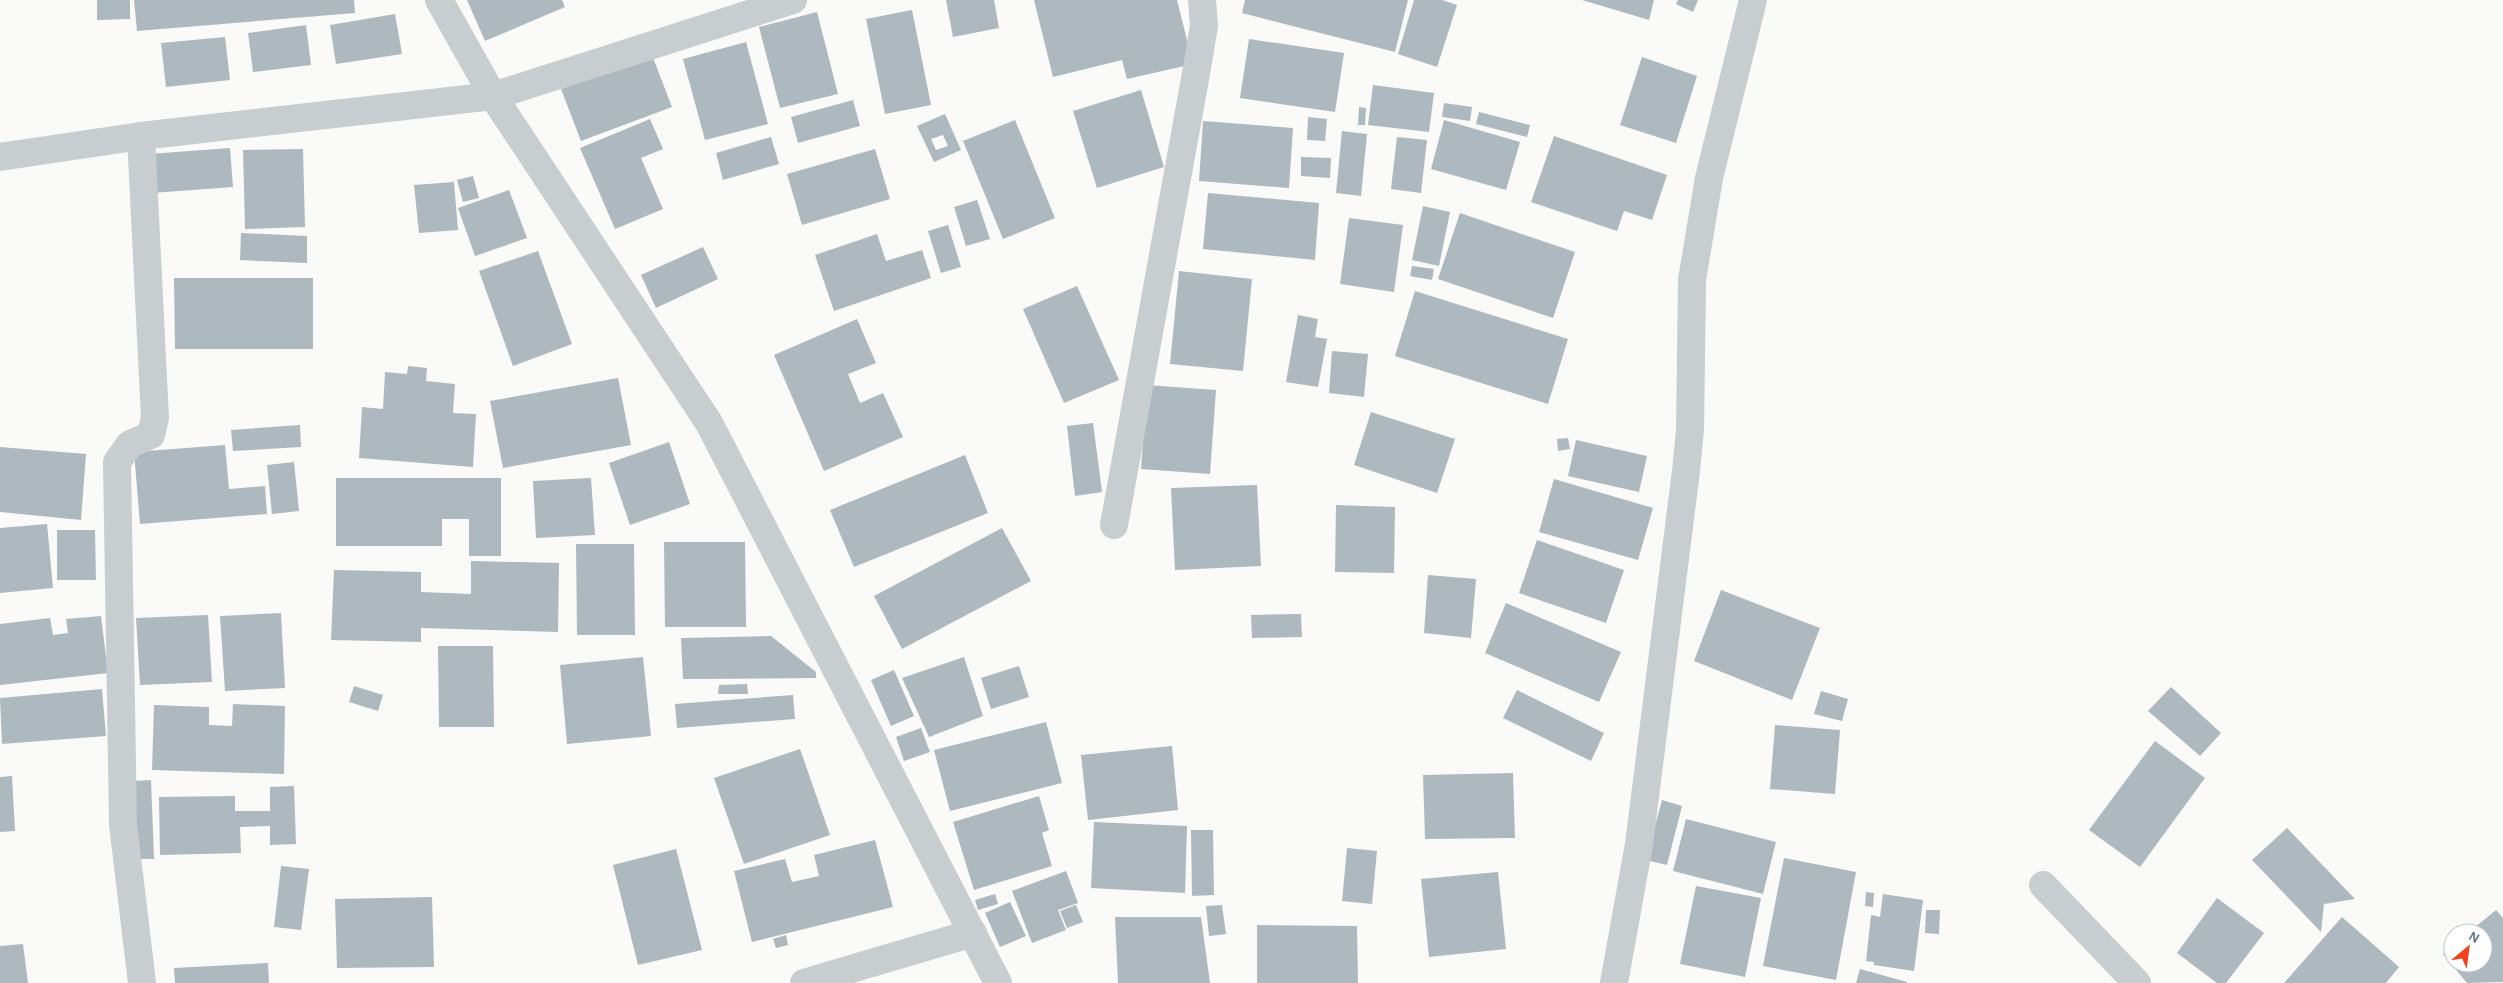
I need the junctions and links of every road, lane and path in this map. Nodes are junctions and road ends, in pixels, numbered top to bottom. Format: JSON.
{"nodes":[{"id":1,"x":439,"y":0,"type":"edge"},
{"id":2,"x":793,"y":0,"type":"edge"},
{"id":3,"x":1202,"y":0,"type":"edge"},
{"id":4,"x":1753,"y":0,"type":"edge"},
{"id":5,"x":493,"y":96,"type":"junction"},
{"id":6,"x":141,"y":136,"type":"junction"},
{"id":7,"x":0,"y":157,"type":"edge"},
{"id":8,"x":1114,"y":525,"type":"dead end"},
{"id":9,"x":2043,"y":886,"type":"dead end"},
{"id":10,"x":973,"y":933,"type":"junction"},
{"id":11,"x":142,"y":983,"type":"edge"},
{"id":12,"x":804,"y":983,"type":"edge"},
{"id":13,"x":998,"y":983,"type":"edge"},
{"id":14,"x":1614,"y":983,"type":"edge"},
{"id":15,"x":2137,"y":983,"type":"edge"}],
"edges":[{"from":1,"to":5,"type":"street"},
{"from":2,"to":5,"type":"street"},
{"from":3,"to":8,"type":"street"},
{"from":4,"to":14,"type":"street"},
{"from":5,"to":6,"type":"street"},
{"from":5,"to":10,"type":"street"},
{"from":6,"to":7,"type":"street"},
{"from":6,"to":11,"type":"street"},
{"from":9,"to":15,"type":"street"},
{"from":10,"to":12,"type":"street"},
{"from":10,"to":13,"type":"street"}]}
